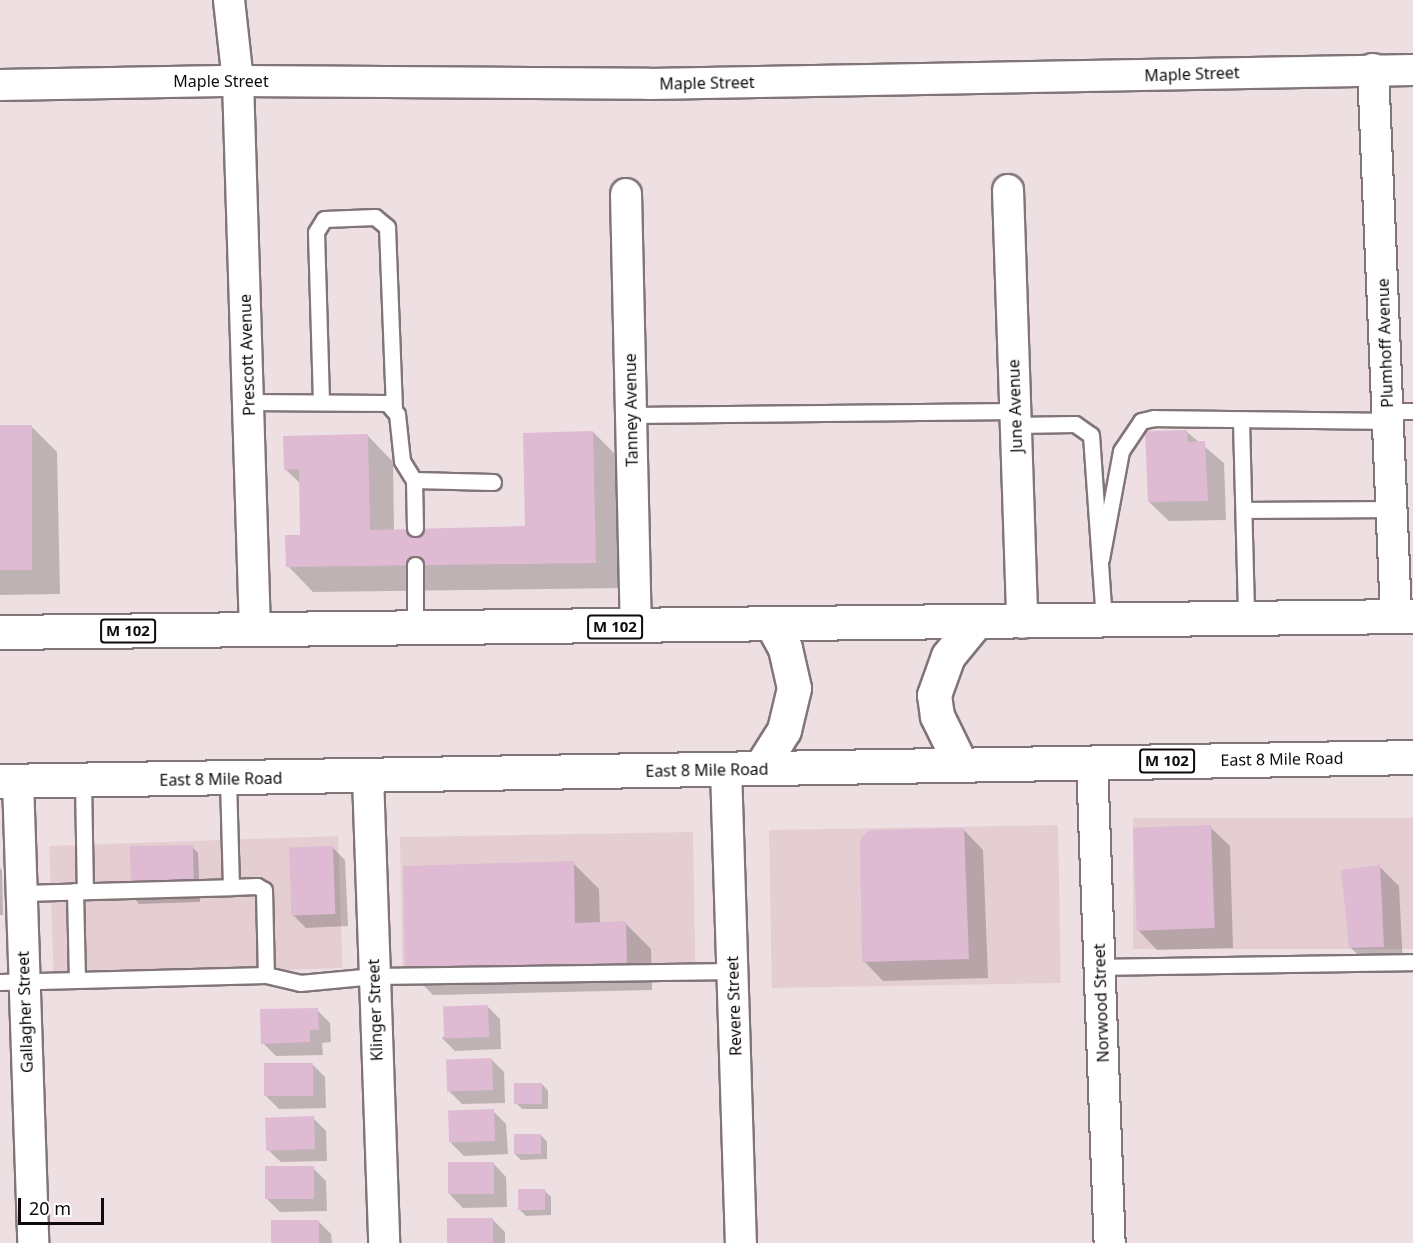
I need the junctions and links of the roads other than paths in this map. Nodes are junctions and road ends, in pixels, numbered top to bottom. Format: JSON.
{"nodes":[{"id":1,"x":230,"y":0,"type":"edge"},
{"id":2,"x":1373,"y":69,"type":"junction"},
{"id":3,"x":1413,"y":70,"type":"edge"},
{"id":4,"x":238,"y":81,"type":"junction"},
{"id":5,"x":0,"y":85,"type":"edge"},
{"id":6,"x":1008,"y":190,"type":"dead end"},
{"id":7,"x":626,"y":194,"type":"dead end"},
{"id":8,"x":321,"y":401,"type":"junction"},
{"id":9,"x":248,"y":402,"type":"junction"},
{"id":10,"x":394,"y":411,"type":"junction"},
{"id":11,"x":1396,"y":414,"type":"edge"},
{"id":12,"x":631,"y":415,"type":"junction"},
{"id":13,"x":1016,"y":418,"type":"junction"},
{"id":14,"x":1241,"y":421,"type":"junction"},
{"id":15,"x":414,"y":480,"type":"junction"},
{"id":16,"x":493,"y":482,"type":"dead end"},
{"id":17,"x":1392,"y":509,"type":"junction"},
{"id":18,"x":1244,"y":510,"type":"junction"},
{"id":19,"x":415,"y":528,"type":"dead end"},
{"id":20,"x":1101,"y":559,"type":"junction"},
{"id":21,"x":415,"y":565,"type":"dead end"},
{"id":22,"x":1405,"y":616,"type":"edge"},
{"id":23,"x":1246,"y":618,"type":"junction"},
{"id":24,"x":1104,"y":621,"type":"junction"},
{"id":25,"x":1022,"y":622,"type":"junction"},
{"id":26,"x":975,"y":623,"type":"junction"},
{"id":27,"x":772,"y":625,"type":"junction"},
{"id":28,"x":636,"y":626,"type":"junction"},
{"id":29,"x":415,"y":628,"type":"junction"},
{"id":30,"x":255,"y":630,"type":"junction"},
{"id":31,"x":0,"y":632,"type":"edge"},
{"id":32,"x":1413,"y":757,"type":"edge"},
{"id":33,"x":1092,"y":762,"type":"junction"},
{"id":34,"x":961,"y":765,"type":"junction"},
{"id":35,"x":760,"y":768,"type":"junction"},
{"id":36,"x":726,"y":769,"type":"junction"},
{"id":37,"x":368,"y":777,"type":"junction"},
{"id":38,"x":228,"y":779,"type":"junction"},
{"id":39,"x":9,"y":781,"type":"edge"},
{"id":40,"x":83,"y":781,"type":"junction"},
{"id":41,"x":231,"y":886,"type":"junction"},
{"id":42,"x":80,"y":891,"type":"junction"},
{"id":43,"x":21,"y":893,"type":"junction"},
{"id":44,"x":1413,"y":962,"type":"edge"},
{"id":45,"x":1100,"y":967,"type":"junction"},
{"id":46,"x":733,"y":971,"type":"junction"},
{"id":47,"x":266,"y":975,"type":"junction"},
{"id":48,"x":374,"y":976,"type":"junction"},
{"id":49,"x":77,"y":980,"type":"junction"},
{"id":50,"x":12,"y":982,"type":"edge"},
{"id":51,"x":33,"y":1243,"type":"edge"},
{"id":52,"x":384,"y":1243,"type":"edge"},
{"id":53,"x":741,"y":1243,"type":"edge"},
{"id":54,"x":1110,"y":1243,"type":"edge"}],
"edges":[{"from":1,"to":4,"type":"street","name":"Prescott Avenue"},
{"from":2,"to":3,"type":"street","name":"Maple Street"},
{"from":2,"to":4,"type":"street","name":"Maple Street"},
{"from":2,"to":11,"type":"street","name":"Plumhoff Avenue"},
{"from":4,"to":5,"type":"street","name":"Maple Street"},
{"from":4,"to":9,"type":"street","name":"Prescott Avenue"},
{"from":6,"to":13,"type":"street","name":"June Avenue"},
{"from":7,"to":12,"type":"street","name":"Tanney Avenue"},
{"from":8,"to":9,"type":"lane"},
{"from":8,"to":10,"type":"lane"},
{"from":8,"to":10,"type":"lane"},
{"from":9,"to":30,"type":"street","name":"Prescott Avenue"},
{"from":10,"to":15,"type":"lane"},
{"from":11,"to":14,"type":"lane"},
{"from":11,"to":17,"type":"street","name":"Plumhoff Avenue"},
{"from":12,"to":13,"type":"lane"},
{"from":12,"to":28,"type":"street","name":"Tanney Avenue"},
{"from":13,"to":20,"type":"lane"},
{"from":13,"to":25,"type":"street","name":"June Avenue"},
{"from":14,"to":18,"type":"lane"},
{"from":14,"to":20,"type":"lane"},
{"from":15,"to":16,"type":"lane"},
{"from":15,"to":19,"type":"lane"},
{"from":17,"to":18,"type":"lane"},
{"from":17,"to":22,"type":"street","name":"Plumhoff Avenue"},
{"from":18,"to":23,"type":"lane"},
{"from":20,"to":24,"type":"lane"},
{"from":21,"to":29,"type":"lane"},
{"from":22,"to":23,"type":"highway","number":"M 102"},
{"from":23,"to":24,"type":"highway","number":"M 102"},
{"from":24,"to":25,"type":"highway","number":"M 102"},
{"from":25,"to":26,"type":"highway","number":"M 102"},
{"from":26,"to":27,"type":"highway","number":"M 102"},
{"from":26,"to":34,"type":"highway"},
{"from":27,"to":28,"type":"highway","number":"M 102"},
{"from":27,"to":35,"type":"highway"},
{"from":28,"to":29,"type":"highway","number":"M 102"},
{"from":29,"to":30,"type":"highway","number":"M 102"},
{"from":30,"to":31,"type":"highway","number":"M 102"},
{"from":32,"to":33,"type":"highway","name":"East 8 Mile Road","number":"M 102"},
{"from":33,"to":34,"type":"highway","name":"East 8 Mile Road","number":"M 102"},
{"from":33,"to":45,"type":"street","name":"Norwood Street"},
{"from":34,"to":35,"type":"highway","name":"East 8 Mile Road","number":"M 102"},
{"from":35,"to":36,"type":"highway","name":"East 8 Mile Road","number":"M 102"},
{"from":36,"to":37,"type":"highway","name":"East 8 Mile Road","number":"M 102"},
{"from":36,"to":46,"type":"street","name":"Revere Street"},
{"from":37,"to":38,"type":"highway","name":"East 8 Mile Road","number":"M 102"},
{"from":37,"to":48,"type":"street","name":"Klinger Street"},
{"from":38,"to":40,"type":"highway","name":"East 8 Mile Road","number":"M 102"},
{"from":38,"to":41,"type":"lane"},
{"from":39,"to":40,"type":"highway","name":"East 8 Mile Road","number":"M 102"},
{"from":39,"to":43,"type":"street","name":"Gallagher Street"},
{"from":40,"to":42,"type":"lane"},
{"from":41,"to":42,"type":"lane"},
{"from":41,"to":47,"type":"lane"},
{"from":42,"to":43,"type":"lane"},
{"from":42,"to":49,"type":"lane"},
{"from":43,"to":50,"type":"street","name":"Gallagher Street"},
{"from":44,"to":45,"type":"lane"},
{"from":45,"to":54,"type":"street","name":"Norwood Street"},
{"from":46,"to":48,"type":"lane"},
{"from":46,"to":53,"type":"street","name":"Revere Street"},
{"from":47,"to":48,"type":"lane"},
{"from":47,"to":49,"type":"lane"},
{"from":48,"to":52,"type":"street","name":"Klinger Street"},
{"from":49,"to":50,"type":"lane"},
{"from":50,"to":51,"type":"street","name":"Gallagher Street"}]}
